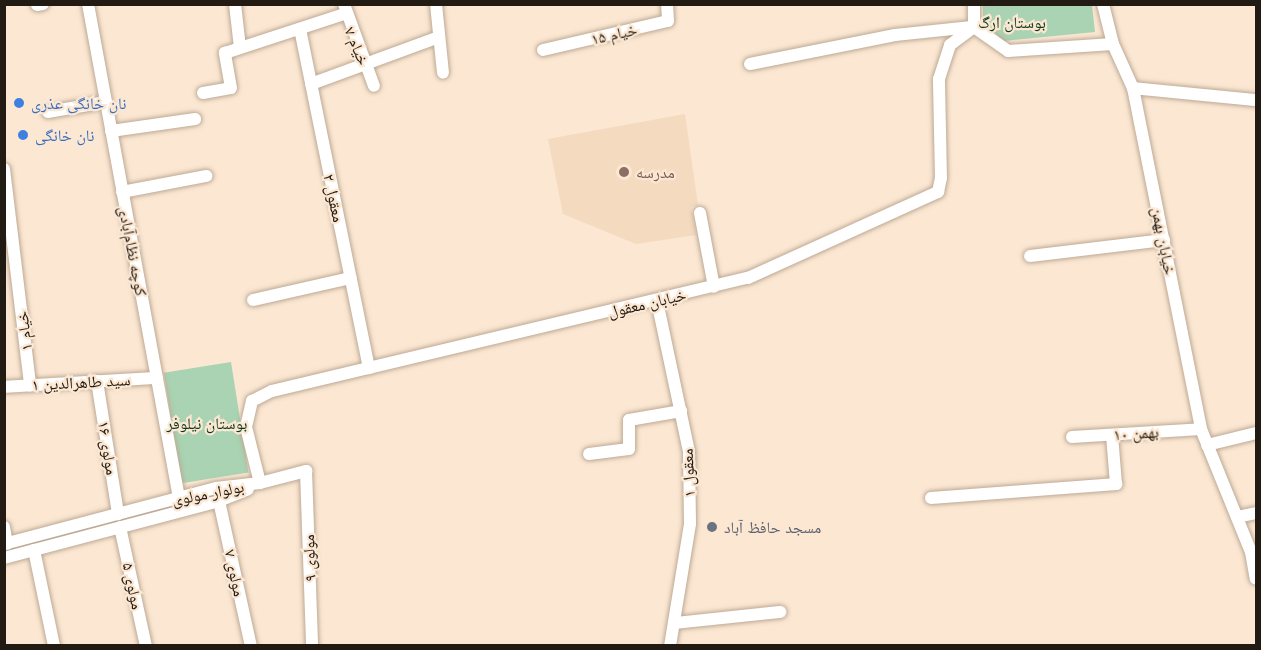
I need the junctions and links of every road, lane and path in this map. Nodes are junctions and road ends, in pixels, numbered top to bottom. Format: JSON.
{"nodes":[{"id":1,"x":43,"y":4,"type":"edge"},
{"id":2,"x":88,"y":4,"type":"edge"},
{"id":3,"x":235,"y":4,"type":"edge"},
{"id":4,"x":436,"y":4,"type":"edge"},
{"id":5,"x":667,"y":4,"type":"edge"},
{"id":6,"x":974,"y":4,"type":"edge"},
{"id":7,"x":1103,"y":4,"type":"edge"},
{"id":8,"x":38,"y":5,"type":"edge"},
{"id":9,"x":344,"y":9,"type":"edge"},
{"id":10,"x":974,"y":27,"type":"junction"},
{"id":11,"x":300,"y":29,"type":"junction"},
{"id":12,"x":439,"y":37,"type":"junction"},
{"id":13,"x":1113,"y":44,"type":"junction"},
{"id":14,"x":240,"y":48,"type":"junction"},
{"id":15,"x":543,"y":50,"type":"dead end"},
{"id":16,"x":365,"y":64,"type":"junction"},
{"id":17,"x":750,"y":64,"type":"dead end"},
{"id":18,"x":443,"y":73,"type":"dead end"},
{"id":19,"x":311,"y":84,"type":"junction"},
{"id":20,"x":374,"y":86,"type":"dead end"},
{"id":21,"x":1133,"y":88,"type":"junction"},
{"id":22,"x":203,"y":93,"type":"dead end"},
{"id":23,"x":1257,"y":100,"type":"edge"},
{"id":24,"x":106,"y":102,"type":"junction"},
{"id":25,"x":48,"y":112,"type":"dead end"},
{"id":26,"x":195,"y":119,"type":"dead end"},
{"id":27,"x":111,"y":131,"type":"junction"},
{"id":28,"x":4,"y":169,"type":"edge"},
{"id":29,"x":206,"y":176,"type":"dead end"},
{"id":30,"x":122,"y":192,"type":"junction"},
{"id":31,"x":700,"y":213,"type":"dead end"},
{"id":32,"x":1164,"y":240,"type":"junction"},
{"id":33,"x":1030,"y":256,"type":"dead end"},
{"id":34,"x":351,"y":278,"type":"junction"},
{"id":35,"x":714,"y":287,"type":"junction"},
{"id":36,"x":253,"y":300,"type":"dead end"},
{"id":37,"x":657,"y":301,"type":"junction"},
{"id":38,"x":369,"y":368,"type":"junction"},
{"id":39,"x":157,"y":378,"type":"junction"},
{"id":40,"x":97,"y":381,"type":"junction"},
{"id":41,"x":30,"y":385,"type":"junction"},
{"id":42,"x":4,"y":387,"type":"edge"},
{"id":43,"x":681,"y":411,"type":"junction"},
{"id":44,"x":1201,"y":429,"type":"junction"},
{"id":45,"x":1257,"y":433,"type":"edge"},
{"id":46,"x":1112,"y":435,"type":"junction"},
{"id":47,"x":1072,"y":438,"type":"dead end"},
{"id":48,"x":1207,"y":445,"type":"junction"},
{"id":49,"x":589,"y":454,"type":"dead end"},
{"id":50,"x":260,"y":483,"type":"junction"},
{"id":51,"x":179,"y":498,"type":"junction"},
{"id":52,"x":931,"y":498,"type":"dead end"},
{"id":53,"x":219,"y":501,"type":"junction"},
{"id":54,"x":1257,"y":513,"type":"edge"},
{"id":55,"x":118,"y":514,"type":"junction"},
{"id":56,"x":1237,"y":517,"type":"junction"},
{"id":57,"x":4,"y":527,"type":"edge"},
{"id":58,"x":120,"y":527,"type":"junction"},
{"id":59,"x":6,"y":544,"type":"edge"},
{"id":60,"x":34,"y":550,"type":"junction"},
{"id":61,"x":1255,"y":552,"type":"edge"},
{"id":62,"x":4,"y":558,"type":"edge"},
{"id":63,"x":1257,"y":579,"type":"edge"},
{"id":64,"x":780,"y":612,"type":"dead end"},
{"id":65,"x":675,"y":623,"type":"junction"},
{"id":66,"x":54,"y":645,"type":"edge"},
{"id":67,"x":146,"y":645,"type":"edge"},
{"id":68,"x":251,"y":645,"type":"edge"},
{"id":69,"x":312,"y":645,"type":"edge"},
{"id":70,"x":670,"y":645,"type":"edge"}],
"edges":[{"from":1,"to":8,"type":"street"},
{"from":2,"to":24,"type":"street","name":"کوچه نظام‌آبادی"},
{"from":3,"to":14,"type":"street"},
{"from":4,"to":12,"type":"street"},
{"from":5,"to":15,"type":"street","name":"خیام ۱۵"},
{"from":6,"to":10,"type":"street"},
{"from":7,"to":13,"type":"street","name":"خیابان بهمن"},
{"from":9,"to":11,"type":"street"},
{"from":9,"to":16,"type":"street","name":"خیام ۷"},
{"from":10,"to":13,"type":"street"},
{"from":10,"to":17,"type":"street"},
{"from":10,"to":35,"type":"street","name":"خیابان معقول"},
{"from":11,"to":14,"type":"street"},
{"from":11,"to":19,"type":"street","name":"معقول ۲"},
{"from":12,"to":16,"type":"street"},
{"from":12,"to":18,"type":"street"},
{"from":13,"to":21,"type":"street","name":"خیابان بهمن"},
{"from":14,"to":22,"type":"street"},
{"from":16,"to":19,"type":"street"},
{"from":16,"to":20,"type":"street","name":"خیام ۷"},
{"from":19,"to":34,"type":"street","name":"معقول ۲"},
{"from":21,"to":23,"type":"street"},
{"from":21,"to":32,"type":"street","name":"خیابان بهمن"},
{"from":24,"to":25,"type":"street"},
{"from":24,"to":27,"type":"street","name":"کوچه نظام‌آبادی"},
{"from":26,"to":27,"type":"street"},
{"from":27,"to":30,"type":"street","name":"کوچه نظام‌آبادی"},
{"from":28,"to":41,"type":"street","name":"خیام ۱"},
{"from":29,"to":30,"type":"street"},
{"from":30,"to":39,"type":"street","name":"کوچه نظام‌آبادی"},
{"from":31,"to":35,"type":"street"},
{"from":32,"to":33,"type":"street"},
{"from":32,"to":44,"type":"street","name":"خیابان بهمن"},
{"from":34,"to":36,"type":"street"},
{"from":34,"to":38,"type":"street","name":"معقول ۲"},
{"from":35,"to":37,"type":"street","name":"خیابان معقول"},
{"from":37,"to":38,"type":"street","name":"خیابان معقول"},
{"from":37,"to":43,"type":"street","name":"معقول ۱"},
{"from":38,"to":50,"type":"street","name":"خیابان معقول"},
{"from":39,"to":40,"type":"street","name":"سید طاهرالدین ۱"},
{"from":39,"to":51,"type":"street","name":"کوچه نظام‌آبادی"},
{"from":40,"to":41,"type":"street","name":"سید طاهرالدین ۱"},
{"from":40,"to":55,"type":"street","name":"مولوی ۱۶"},
{"from":41,"to":42,"type":"street","name":"سید طاهرالدین ۱"},
{"from":43,"to":49,"type":"street"},
{"from":43,"to":65,"type":"street","name":"معقول ۱"},
{"from":44,"to":46,"type":"street","name":"بهمن ۱۰"},
{"from":44,"to":48,"type":"street","name":"خیابان بهمن"},
{"from":45,"to":48,"type":"street"},
{"from":46,"to":47,"type":"street","name":"بهمن ۱۰"},
{"from":46,"to":52,"type":"street"},
{"from":48,"to":56,"type":"street","name":"خیابان بهمن"},
{"from":50,"to":51,"type":"street","name":"بولوار مولوی"},
{"from":50,"to":53,"type":"street","name":"بولوار مولوی"},
{"from":50,"to":69,"type":"street","name":"مولوی ۹"},
{"from":51,"to":55,"type":"street","name":"بولوار مولوی"},
{"from":53,"to":58,"type":"street","name":"بولوار مولوی"},
{"from":53,"to":68,"type":"street","name":"مولوی ۷"},
{"from":54,"to":56,"type":"street"},
{"from":55,"to":59,"type":"street","name":"بولوار مولوی"},
{"from":56,"to":61,"type":"street","name":"خیابان بهمن"},
{"from":57,"to":59,"type":"street"},
{"from":58,"to":60,"type":"street","name":"بولوار مولوی"},
{"from":58,"to":67,"type":"street","name":"مولوی ۵"},
{"from":60,"to":62,"type":"street","name":"بولوار مولوی"},
{"from":60,"to":66,"type":"street"},
{"from":61,"to":63,"type":"street","name":"خیابان بهمن"},
{"from":64,"to":65,"type":"street"},
{"from":65,"to":70,"type":"street","name":"معقول ۱"}]}
